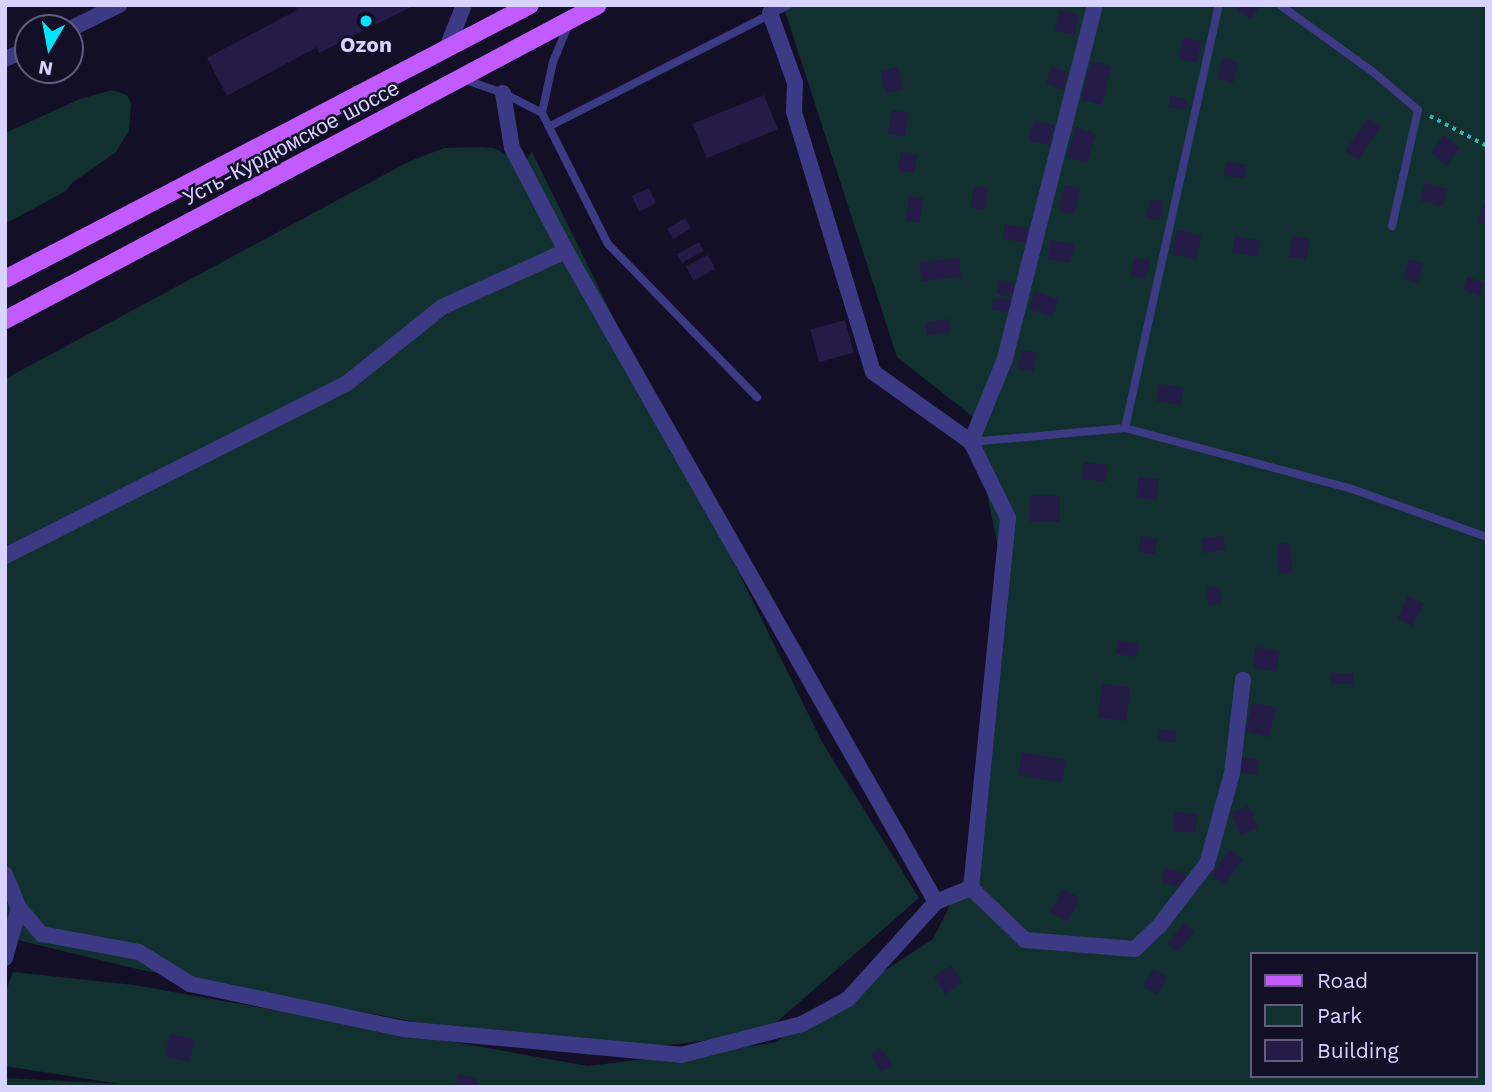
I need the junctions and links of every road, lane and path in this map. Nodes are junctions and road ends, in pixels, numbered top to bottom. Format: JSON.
{"nodes":[{"id":1,"x":119,"y":5,"type":"edge"},
{"id":2,"x":464,"y":5,"type":"edge"},
{"id":3,"x":530,"y":5,"type":"edge"},
{"id":4,"x":598,"y":5,"type":"edge"},
{"id":5,"x":788,"y":5,"type":"edge"},
{"id":6,"x":1095,"y":5,"type":"edge"},
{"id":7,"x":1219,"y":5,"type":"edge"},
{"id":8,"x":1280,"y":5,"type":"edge"},
{"id":9,"x":770,"y":13,"type":"junction"},
{"id":10,"x":570,"y":20,"type":"junction"},
{"id":11,"x":84,"y":22,"type":"edge"},
{"id":12,"x":446,"y":50,"type":"junction"},
{"id":13,"x":461,"y":78,"type":"junction"},
{"id":14,"x":503,"y":93,"type":"junction"},
{"id":15,"x":1418,"y":110,"type":"junction"},
{"id":16,"x":542,"y":113,"type":"junction"},
{"id":17,"x":551,"y":126,"type":"junction"},
{"id":18,"x":1487,"y":146,"type":"edge"},
{"id":19,"x":1392,"y":226,"type":"dead end"},
{"id":20,"x":566,"y":251,"type":"junction"},
{"id":21,"x":5,"y":279,"type":"edge"},
{"id":22,"x":5,"y":320,"type":"edge"},
{"id":23,"x":757,"y":397,"type":"dead end"},
{"id":24,"x":1125,"y":428,"type":"junction"},
{"id":25,"x":971,"y":442,"type":"junction"},
{"id":26,"x":1487,"y":537,"type":"edge"},
{"id":27,"x":5,"y":556,"type":"edge"},
{"id":28,"x":1243,"y":680,"type":"dead end"},
{"id":29,"x":5,"y":874,"type":"edge"},
{"id":30,"x":971,"y":888,"type":"junction"},
{"id":31,"x":936,"y":902,"type":"junction"},
{"id":32,"x":19,"y":908,"type":"junction"},
{"id":33,"x":5,"y":958,"type":"edge"}],
"edges":[{"from":1,"to":11,"type":"street"},
{"from":2,"to":12,"type":"street"},
{"from":3,"to":12,"type":"main road","name":"Усть-Курдюмское шоссе"},
{"from":4,"to":10,"type":"main road","name":"Усть-Курдюмское шоссе"},
{"from":5,"to":9,"type":"lane"},
{"from":6,"to":25,"type":"street"},
{"from":7,"to":24,"type":"lane"},
{"from":8,"to":15,"type":"lane"},
{"from":9,"to":17,"type":"lane"},
{"from":9,"to":25,"type":"street"},
{"from":10,"to":13,"type":"main road","name":"Усть-Курдюмское шоссе"},
{"from":10,"to":16,"type":"lane"},
{"from":12,"to":21,"type":"main road","name":"Усть-Курдюмское шоссе"},
{"from":13,"to":14,"type":"lane"},
{"from":13,"to":22,"type":"main road","name":"Усть-Курдюмское шоссе"},
{"from":14,"to":16,"type":"lane"},
{"from":14,"to":20,"type":"street"},
{"from":15,"to":18,"type":"path"},
{"from":15,"to":19,"type":"lane"},
{"from":16,"to":17,"type":"lane"},
{"from":17,"to":23,"type":"lane"},
{"from":20,"to":27,"type":"street"},
{"from":20,"to":31,"type":"street"},
{"from":24,"to":25,"type":"lane"},
{"from":24,"to":26,"type":"lane"},
{"from":25,"to":30,"type":"street"},
{"from":28,"to":30,"type":"street"},
{"from":29,"to":32,"type":"street"},
{"from":30,"to":31,"type":"street"},
{"from":31,"to":32,"type":"street"},
{"from":32,"to":33,"type":"street"}]}
